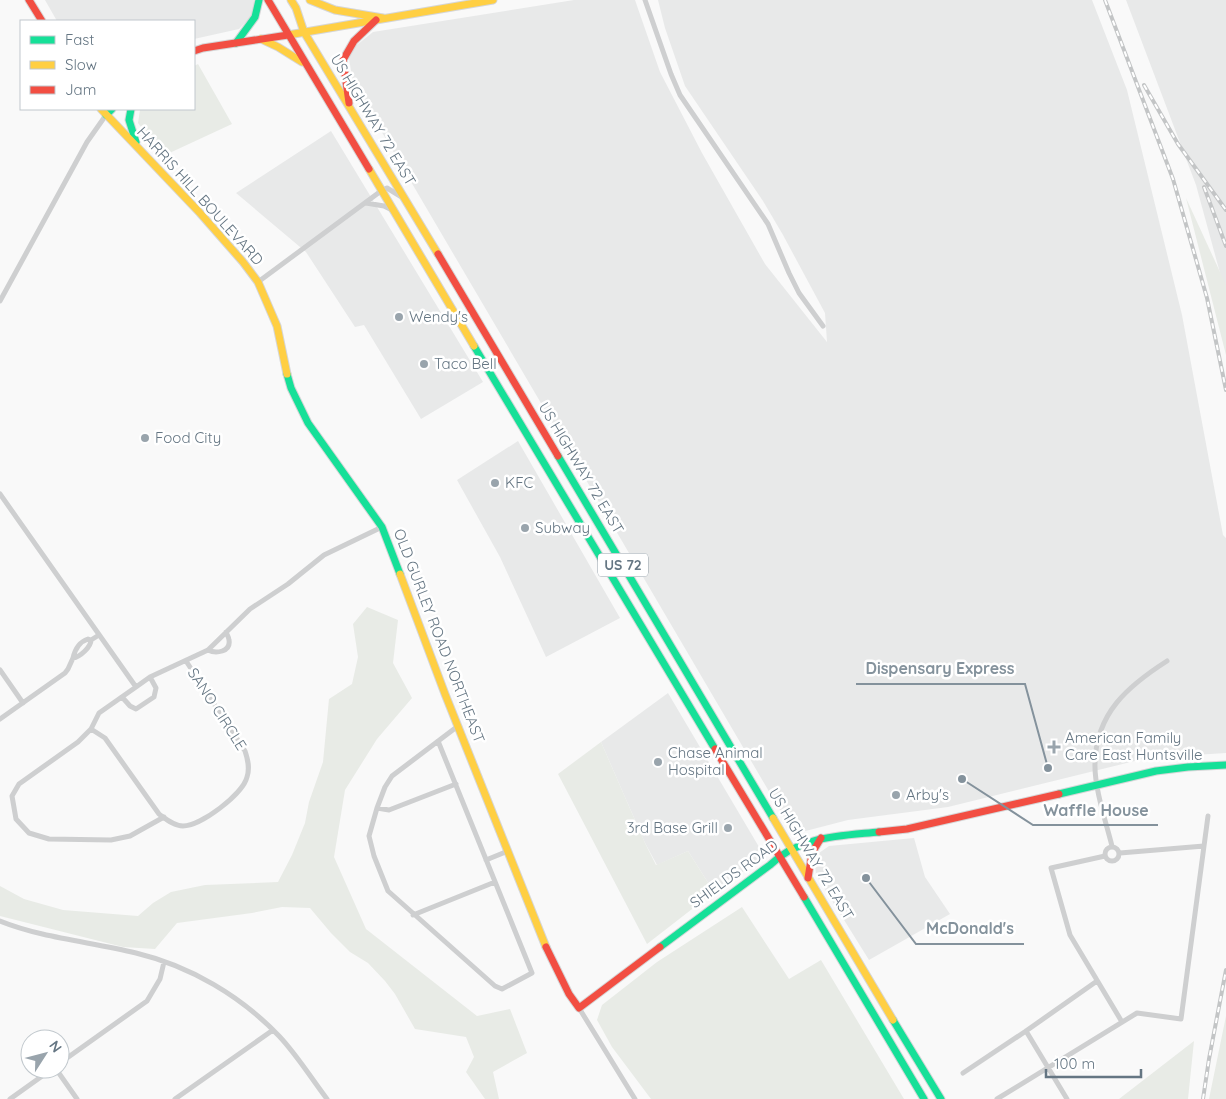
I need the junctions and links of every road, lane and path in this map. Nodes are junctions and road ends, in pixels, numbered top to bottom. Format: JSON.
{"nodes":[{"id":1,"x":29,"y":0,"type":"edge"},
{"id":2,"x":259,"y":0,"type":"edge"},
{"id":3,"x":268,"y":0,"type":"edge"},
{"id":4,"x":291,"y":0,"type":"edge"},
{"id":5,"x":310,"y":0,"type":"edge"},
{"id":6,"x":493,"y":0,"type":"edge"},
{"id":7,"x":646,"y":0,"type":"edge"},
{"id":8,"x":380,"y":19,"type":"junction"},
{"id":9,"x":41,"y":20,"type":"edge"},
{"id":10,"x":304,"y":32,"type":"junction"},
{"id":11,"x":288,"y":35,"type":"junction"},
{"id":12,"x":261,"y":39,"type":"junction"},
{"id":13,"x":236,"y":43,"type":"junction"},
{"id":14,"x":195,"y":51,"type":"edge"},
{"id":15,"x":306,"y":65,"type":"junction"},
{"id":16,"x":350,"y":108,"type":"junction"},
{"id":17,"x":131,"y":110,"type":"edge"},
{"id":18,"x":103,"y":112,"type":"edge"},
{"id":19,"x":137,"y":145,"type":"junction"},
{"id":20,"x":381,"y":192,"type":"junction"},
{"id":21,"x":405,"y":201,"type":"junction"},
{"id":22,"x":366,"y":203,"type":"junction"},
{"id":23,"x":393,"y":211,"type":"junction"},
{"id":24,"x":258,"y":282,"type":"junction"},
{"id":25,"x":0,"y":301,"type":"edge"},
{"id":26,"x":823,"y":326,"type":"dead end"},
{"id":27,"x":0,"y":494,"type":"edge"},
{"id":28,"x":382,"y":527,"type":"junction"},
{"id":29,"x":226,"y":632,"type":"junction"},
{"id":30,"x":99,"y":635,"type":"junction"},
{"id":31,"x":208,"y":650,"type":"junction"},
{"id":32,"x":186,"y":661,"type":"junction"},
{"id":33,"x":1167,"y":661,"type":"dead end"},
{"id":34,"x":0,"y":670,"type":"edge"},
{"id":35,"x":150,"y":676,"type":"junction"},
{"id":36,"x":136,"y":686,"type":"junction"},
{"id":37,"x":122,"y":697,"type":"junction"},
{"id":38,"x":23,"y":703,"type":"junction"},
{"id":39,"x":0,"y":719,"type":"edge"},
{"id":40,"x":458,"y":726,"type":"junction"},
{"id":41,"x":92,"y":729,"type":"junction"},
{"id":42,"x":438,"y":741,"type":"junction"},
{"id":43,"x":1226,"y":765,"type":"edge"},
{"id":44,"x":456,"y":784,"type":"junction"},
{"id":45,"x":1098,"y":786,"type":"junction"},
{"id":46,"x":377,"y":808,"type":"junction"},
{"id":47,"x":1208,"y":816,"type":"dead end"},
{"id":48,"x":164,"y":817,"type":"junction"},
{"id":49,"x":821,"y":838,"type":"junction"},
{"id":50,"x":1112,"y":846,"type":"junction"},
{"id":51,"x":1204,"y":846,"type":"junction"},
{"id":52,"x":792,"y":849,"type":"junction"},
{"id":53,"x":508,"y":851,"type":"junction"},
{"id":54,"x":1120,"y":853,"type":"junction"},
{"id":55,"x":1105,"y":856,"type":"junction"},
{"id":56,"x":778,"y":857,"type":"junction"},
{"id":57,"x":486,"y":860,"type":"junction"},
{"id":58,"x":808,"y":878,"type":"junction"},
{"id":59,"x":495,"y":882,"type":"junction"},
{"id":60,"x":413,"y":915,"type":"junction"},
{"id":61,"x":0,"y":921,"type":"edge"},
{"id":62,"x":164,"y":962,"type":"junction"},
{"id":63,"x":1097,"y":981,"type":"junction"},
{"id":64,"x":579,"y":1008,"type":"junction"},
{"id":65,"x":1122,"y":1022,"type":"junction"},
{"id":66,"x":273,"y":1030,"type":"junction"},
{"id":67,"x":1026,"y":1031,"type":"junction"},
{"id":68,"x":70,"y":1057,"type":"edge"},
{"id":69,"x":1048,"y":1068,"type":"junction"},
{"id":70,"x":963,"y":1073,"type":"dead end"},
{"id":71,"x":41,"y":1079,"type":"edge"},
{"id":72,"x":62,"y":1079,"type":"edge"},
{"id":73,"x":18,"y":1097,"type":"edge"},
{"id":74,"x":10,"y":1099,"type":"edge"},
{"id":75,"x":77,"y":1099,"type":"edge"},
{"id":76,"x":175,"y":1099,"type":"edge"},
{"id":77,"x":327,"y":1099,"type":"edge"},
{"id":78,"x":635,"y":1099,"type":"edge"},
{"id":79,"x":924,"y":1099,"type":"edge"},
{"id":80,"x":941,"y":1099,"type":"edge"},
{"id":81,"x":997,"y":1099,"type":"edge"},
{"id":82,"x":1067,"y":1099,"type":"edge"}],
"edges":[{"from":1,"to":9,"type":"main road"},
{"from":2,"to":13,"type":"main road"},
{"from":3,"to":11,"type":"main road","number":"US 72"},
{"from":4,"to":10,"type":"main road","number":"US 72"},
{"from":5,"to":8,"type":"main road"},
{"from":6,"to":8,"type":"main road"},
{"from":7,"to":26,"type":"street"},
{"from":8,"to":10,"type":"main road"},
{"from":8,"to":16,"type":"main road"},
{"from":10,"to":11,"type":"main road"},
{"from":10,"to":16,"type":"main road","name":"US HIGHWAY 72 EAST","number":"US 72"},
{"from":11,"to":12,"type":"main road"},
{"from":11,"to":15,"type":"main road","name":"US HIGHWAY 72 EAST","number":"US 72"},
{"from":12,"to":13,"type":"main road"},
{"from":12,"to":15,"type":"main road"},
{"from":13,"to":14,"type":"main road"},
{"from":15,"to":20,"type":"main road","name":"US HIGHWAY 72 EAST","number":"US 72"},
{"from":16,"to":21,"type":"main road","name":"US HIGHWAY 72 EAST","number":"US 72"},
{"from":17,"to":19,"type":"main road"},
{"from":18,"to":19,"type":"main road","name":"HARRIS HILL BOULEVARD"},
{"from":18,"to":25,"type":"street"},
{"from":19,"to":24,"type":"main road","name":"HARRIS HILL BOULEVARD"},
{"from":20,"to":21,"type":"street"},
{"from":20,"to":22,"type":"street"},
{"from":20,"to":23,"type":"main road","name":"US HIGHWAY 72 EAST","number":"US 72"},
{"from":21,"to":52,"type":"main road","name":"US HIGHWAY 72 EAST","number":"US 72"},
{"from":22,"to":23,"type":"street"},
{"from":22,"to":24,"type":"street"},
{"from":23,"to":56,"type":"main road","name":"US HIGHWAY 72 EAST","number":"US 72"},
{"from":24,"to":28,"type":"main road","name":"OLD GURLEY ROAD NORTHEAST"},
{"from":27,"to":30,"type":"street"},
{"from":28,"to":29,"type":"street"},
{"from":28,"to":40,"type":"main road","name":"OLD GURLEY ROAD NORTHEAST"},
{"from":29,"to":31,"type":"street"},
{"from":29,"to":31,"type":"street"},
{"from":30,"to":36,"type":"street"},
{"from":30,"to":38,"type":"street"},
{"from":31,"to":32,"type":"street"},
{"from":32,"to":35,"type":"street"},
{"from":32,"to":48,"type":"street","name":"SANO CIRCLE"},
{"from":33,"to":45,"type":"street"},
{"from":34,"to":38,"type":"street"},
{"from":35,"to":36,"type":"street"},
{"from":35,"to":37,"type":"street"},
{"from":36,"to":37,"type":"street"},
{"from":37,"to":41,"type":"street"},
{"from":38,"to":39,"type":"street"},
{"from":40,"to":42,"type":"street"},
{"from":40,"to":53,"type":"main road","name":"OLD GURLEY ROAD NORTHEAST"},
{"from":41,"to":48,"type":"street","name":"SANO CIRCLE"},
{"from":41,"to":48,"type":"street"},
{"from":42,"to":44,"type":"street"},
{"from":42,"to":46,"type":"street"},
{"from":43,"to":45,"type":"main road","name":"SHIELDS ROAD"},
{"from":44,"to":46,"type":"street"},
{"from":44,"to":57,"type":"street"},
{"from":45,"to":49,"type":"main road","name":"SHIELDS ROAD"},
{"from":45,"to":50,"type":"street"},
{"from":46,"to":60,"type":"street"},
{"from":47,"to":51,"type":"street"},
{"from":49,"to":52,"type":"main road","name":"SHIELDS ROAD"},
{"from":49,"to":58,"type":"main road"},
{"from":50,"to":54,"type":"street"},
{"from":50,"to":55,"type":"street"},
{"from":51,"to":54,"type":"street"},
{"from":51,"to":65,"type":"street"},
{"from":52,"to":56,"type":"main road","name":"SHIELDS ROAD"},
{"from":52,"to":58,"type":"main road","name":"US HIGHWAY 72 EAST","number":"US 72"},
{"from":53,"to":57,"type":"street"},
{"from":53,"to":64,"type":"main road","name":"OLD GURLEY ROAD NORTHEAST"},
{"from":54,"to":55,"type":"street"},
{"from":55,"to":63,"type":"street"},
{"from":56,"to":64,"type":"main road","name":"SHIELDS ROAD"},
{"from":56,"to":79,"type":"main road","name":"US HIGHWAY 72 EAST","number":"US 72"},
{"from":57,"to":59,"type":"street"},
{"from":58,"to":80,"type":"main road","name":"US HIGHWAY 72 EAST","number":"US 72"},
{"from":59,"to":60,"type":"street"},
{"from":59,"to":60,"type":"street"},
{"from":61,"to":62,"type":"street"},
{"from":62,"to":66,"type":"street"},
{"from":62,"to":68,"type":"street"},
{"from":63,"to":65,"type":"street"},
{"from":63,"to":67,"type":"street"},
{"from":64,"to":78,"type":"street","name":"OLD GURLEY ROAD NORTHEAST"},
{"from":65,"to":69,"type":"street"},
{"from":66,"to":76,"type":"street"},
{"from":66,"to":77,"type":"street"},
{"from":67,"to":69,"type":"street"},
{"from":67,"to":70,"type":"street"},
{"from":69,"to":81,"type":"street"},
{"from":69,"to":82,"type":"street"},
{"from":71,"to":73,"type":"street"},
{"from":72,"to":75,"type":"street"},
{"from":73,"to":74,"type":"street"}]}
